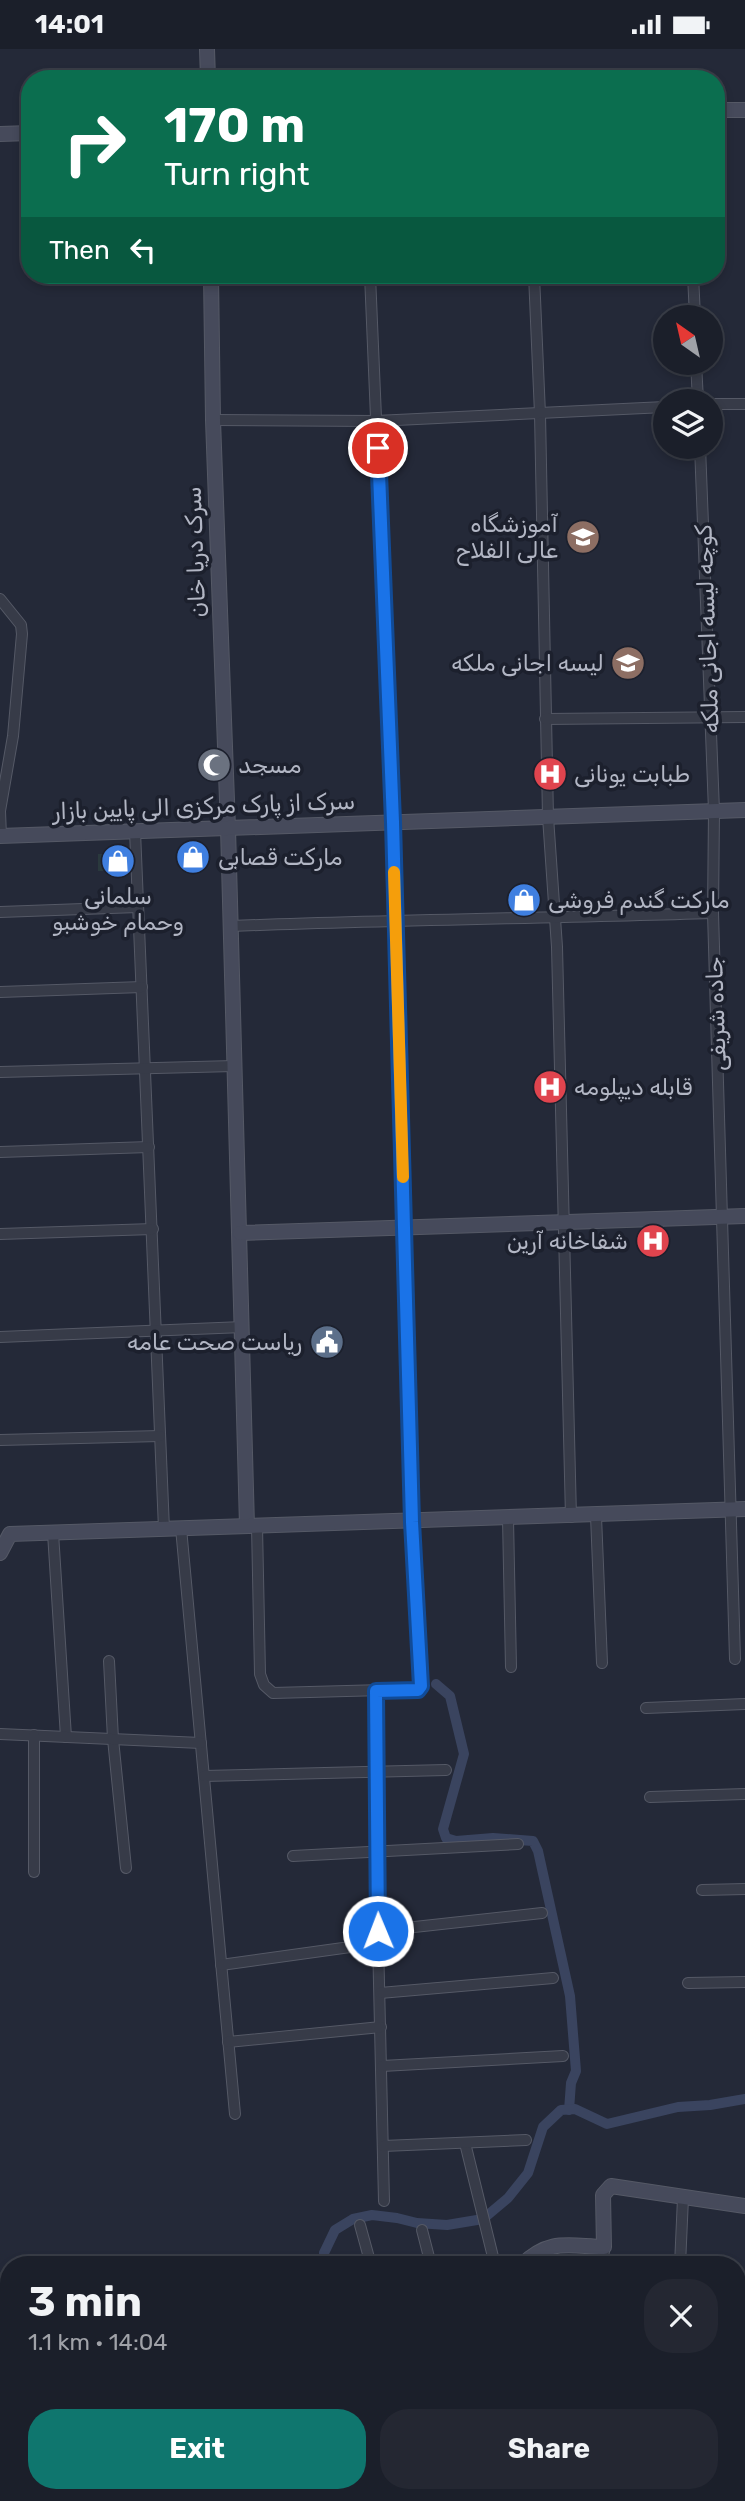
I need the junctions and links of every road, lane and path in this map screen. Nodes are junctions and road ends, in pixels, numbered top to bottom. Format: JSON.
{"nodes":[{"id":1,"x":207,"y":49,"type":"edge"},
{"id":2,"x":208,"y":70,"type":"edge"},
{"id":3,"x":725,"y":110,"type":"edge"},
{"id":4,"x":745,"y":110,"type":"edge"},
{"id":5,"x":21,"y":133,"type":"edge"},
{"id":6,"x":0,"y":134,"type":"edge"},
{"id":7,"x":211,"y":284,"type":"edge"},
{"id":8,"x":370,"y":284,"type":"edge"},
{"id":9,"x":534,"y":284,"type":"edge"},
{"id":10,"x":693,"y":284,"type":"edge"},
{"id":11,"x":694,"y":305,"type":"edge"},
{"id":12,"x":723,"y":404,"type":"edge"},
{"id":13,"x":745,"y":404,"type":"edge"},
{"id":14,"x":653,"y":408,"type":"edge"},
{"id":15,"x":540,"y":414,"type":"junction"},
{"id":16,"x":213,"y":420,"type":"junction"},
{"id":17,"x":376,"y":421,"type":"junction"},
{"id":18,"x":700,"y":459,"type":"edge"},
{"id":19,"x":0,"y":599,"type":"edge"},
{"id":20,"x":745,"y":717,"type":"edge"},
{"id":21,"x":545,"y":719,"type":"junction"},
{"id":22,"x":710,"y":719,"type":"junction"},
{"id":23,"x":745,"y":810,"type":"edge"},
{"id":24,"x":714,"y":811,"type":"junction"},
{"id":25,"x":548,"y":817,"type":"junction"},
{"id":26,"x":393,"y":822,"type":"junction"},
{"id":27,"x":228,"y":828,"type":"junction"},
{"id":28,"x":135,"y":831,"type":"junction"},
{"id":29,"x":0,"y":836,"type":"edge"},
{"id":30,"x":138,"y":907,"type":"junction"},
{"id":31,"x":0,"y":912,"type":"edge"},
{"id":32,"x":713,"y":913,"type":"junction"},
{"id":33,"x":555,"y":918,"type":"junction"},
{"id":34,"x":396,"y":920,"type":"junction"},
{"id":35,"x":231,"y":926,"type":"junction"},
{"id":36,"x":142,"y":987,"type":"junction"},
{"id":37,"x":0,"y":992,"type":"edge"},
{"id":38,"x":234,"y":1066,"type":"junction"},
{"id":39,"x":145,"y":1068,"type":"junction"},
{"id":40,"x":0,"y":1073,"type":"edge"},
{"id":41,"x":149,"y":1147,"type":"junction"},
{"id":42,"x":0,"y":1152,"type":"edge"},
{"id":43,"x":745,"y":1216,"type":"edge"},
{"id":44,"x":724,"y":1217,"type":"junction"},
{"id":45,"x":562,"y":1222,"type":"junction"},
{"id":46,"x":404,"y":1227,"type":"junction"},
{"id":47,"x":153,"y":1229,"type":"junction"},
{"id":48,"x":240,"y":1233,"type":"junction"},
{"id":49,"x":0,"y":1234,"type":"edge"},
{"id":50,"x":243,"y":1327,"type":"junction"},
{"id":51,"x":155,"y":1331,"type":"junction"},
{"id":52,"x":0,"y":1337,"type":"edge"},
{"id":53,"x":160,"y":1436,"type":"junction"},
{"id":54,"x":0,"y":1440,"type":"edge"},
{"id":55,"x":738,"y":1509,"type":"edge"},
{"id":56,"x":596,"y":1516,"type":"junction"},
{"id":57,"x":571,"y":1517,"type":"junction"},
{"id":58,"x":508,"y":1519,"type":"junction"},
{"id":59,"x":412,"y":1522,"type":"junction"},
{"id":60,"x":252,"y":1526,"type":"junction"},
{"id":61,"x":181,"y":1528,"type":"junction"},
{"id":62,"x":164,"y":1529,"type":"junction"},
{"id":63,"x":53,"y":1533,"type":"junction"},
{"id":64,"x":5,"y":1535,"type":"edge"},
{"id":65,"x":0,"y":1553,"type":"edge"},
{"id":66,"x":735,"y":1659,"type":"dead end"},
{"id":67,"x":109,"y":1661,"type":"dead end"},
{"id":68,"x":602,"y":1663,"type":"dead end"},
{"id":69,"x":511,"y":1667,"type":"dead end"},
{"id":70,"x":376,"y":1691,"type":"junction"},
{"id":71,"x":745,"y":1704,"type":"edge"},
{"id":72,"x":646,"y":1708,"type":"dead end"},
{"id":73,"x":0,"y":1734,"type":"edge"},
{"id":74,"x":34,"y":1735,"type":"junction"},
{"id":75,"x":66,"y":1737,"type":"junction"},
{"id":76,"x":113,"y":1739,"type":"junction"},
{"id":77,"x":201,"y":1744,"type":"junction"},
{"id":78,"x":446,"y":1770,"type":"dead end"},
{"id":79,"x":376,"y":1771,"type":"junction"},
{"id":80,"x":204,"y":1776,"type":"junction"},
{"id":81,"x":745,"y":1794,"type":"edge"},
{"id":82,"x":650,"y":1797,"type":"dead end"},
{"id":83,"x":518,"y":1844,"type":"dead end"},
{"id":84,"x":376,"y":1852,"type":"junction"},
{"id":85,"x":293,"y":1856,"type":"dead end"},
{"id":86,"x":126,"y":1868,"type":"dead end"},
{"id":87,"x":34,"y":1873,"type":"dead end"},
{"id":88,"x":745,"y":1889,"type":"edge"},
{"id":89,"x":702,"y":1890,"type":"dead end"},
{"id":90,"x":542,"y":1913,"type":"dead end"},
{"id":91,"x":378,"y":1931,"type":"junction"},
{"id":92,"x":379,"y":1943,"type":"junction"},
{"id":93,"x":221,"y":1965,"type":"junction"},
{"id":94,"x":553,"y":1978,"type":"dead end"},
{"id":95,"x":745,"y":1982,"type":"edge"},
{"id":96,"x":688,"y":1983,"type":"dead end"},
{"id":97,"x":380,"y":1993,"type":"junction"},
{"id":98,"x":381,"y":2027,"type":"junction"},
{"id":99,"x":228,"y":2042,"type":"junction"},
{"id":100,"x":562,"y":2056,"type":"dead end"},
{"id":101,"x":382,"y":2066,"type":"junction"},
{"id":102,"x":235,"y":2114,"type":"dead end"},
{"id":103,"x":526,"y":2140,"type":"dead end"},
{"id":104,"x":465,"y":2143,"type":"junction"},
{"id":105,"x":383,"y":2146,"type":"junction"},
{"id":106,"x":682,"y":2198,"type":"junction"},
{"id":107,"x":384,"y":2201,"type":"dead end"},
{"id":108,"x":745,"y":2206,"type":"edge"},
{"id":109,"x":360,"y":2225,"type":"dead end"},
{"id":110,"x":422,"y":2230,"type":"dead end"},
{"id":111,"x":604,"y":2247,"type":"junction"},
{"id":112,"x":369,"y":2256,"type":"edge"},
{"id":113,"x":429,"y":2256,"type":"edge"},
{"id":114,"x":493,"y":2256,"type":"edge"},
{"id":115,"x":531,"y":2256,"type":"edge"},
{"id":116,"x":604,"y":2256,"type":"edge"},
{"id":117,"x":681,"y":2256,"type":"edge"}],
"edges":[{"from":1,"to":2,"type":"street"},
{"from":3,"to":4,"type":"street"},
{"from":5,"to":6,"type":"street"},
{"from":7,"to":16,"type":"street","name":"سرک دریا خان"},
{"from":8,"to":17,"type":"street"},
{"from":9,"to":15,"type":"street"},
{"from":10,"to":11,"type":"street"},
{"from":12,"to":13,"type":"street"},
{"from":14,"to":15,"type":"street"},
{"from":15,"to":17,"type":"street"},
{"from":15,"to":21,"type":"street"},
{"from":16,"to":17,"type":"street"},
{"from":16,"to":27,"type":"street","name":"سرک دریا خان"},
{"from":17,"to":26,"type":"street"},
{"from":18,"to":22,"type":"street","name":"کوچه لیسه اجانی ملکه"},
{"from":19,"to":29,"type":"street"},
{"from":20,"to":22,"type":"street"},
{"from":21,"to":22,"type":"street"},
{"from":21,"to":25,"type":"street"},
{"from":22,"to":24,"type":"street","name":"کوچه لیسه اجانی ملکه"},
{"from":23,"to":24,"type":"street","name":"سرک از پارک مرکزی الی پایین بازار"},
{"from":24,"to":25,"type":"street","name":"سرک از پارک مرکزی الی پایین بازار"},
{"from":24,"to":32,"type":"street","name":"جاده شریفی"},
{"from":25,"to":26,"type":"street","name":"سرک از پارک مرکزی الی پایین بازار"},
{"from":25,"to":33,"type":"street"},
{"from":26,"to":27,"type":"street","name":"سرک از پارک مرکزی الی پایین بازار"},
{"from":26,"to":34,"type":"street"},
{"from":27,"to":28,"type":"street","name":"سرک از پارک مرکزی الی پایین بازار"},
{"from":27,"to":35,"type":"street","name":"سرک دریا خان"},
{"from":28,"to":29,"type":"street","name":"سرک از پارک مرکزی الی پایین بازار"},
{"from":28,"to":30,"type":"street"},
{"from":30,"to":31,"type":"street"},
{"from":30,"to":36,"type":"street"},
{"from":32,"to":33,"type":"street"},
{"from":32,"to":44,"type":"street","name":"جاده شریفی"},
{"from":33,"to":34,"type":"street"},
{"from":33,"to":45,"type":"street"},
{"from":34,"to":35,"type":"street"},
{"from":34,"to":46,"type":"street"},
{"from":35,"to":38,"type":"street","name":"سرک دریا خان"},
{"from":36,"to":37,"type":"street"},
{"from":36,"to":39,"type":"street"},
{"from":38,"to":39,"type":"street"},
{"from":38,"to":48,"type":"street","name":"سرک دریا خان"},
{"from":39,"to":40,"type":"street"},
{"from":39,"to":41,"type":"street"},
{"from":41,"to":42,"type":"street"},
{"from":41,"to":47,"type":"street"},
{"from":43,"to":44,"type":"street"},
{"from":44,"to":45,"type":"street"},
{"from":44,"to":55,"type":"street","name":"جاده شریفی"},
{"from":45,"to":46,"type":"street"},
{"from":45,"to":57,"type":"street"},
{"from":46,"to":48,"type":"street"},
{"from":46,"to":59,"type":"street"},
{"from":47,"to":49,"type":"street"},
{"from":47,"to":51,"type":"street"},
{"from":48,"to":50,"type":"street","name":"سرک دریا خان"},
{"from":50,"to":51,"type":"street"},
{"from":50,"to":60,"type":"street","name":"سرک دریا خان"},
{"from":51,"to":52,"type":"street"},
{"from":51,"to":53,"type":"street"},
{"from":53,"to":54,"type":"street"},
{"from":53,"to":62,"type":"street"},
{"from":55,"to":56,"type":"street"},
{"from":55,"to":66,"type":"street","name":"جاده شریفی"},
{"from":56,"to":57,"type":"street"},
{"from":56,"to":68,"type":"street"},
{"from":57,"to":58,"type":"street"},
{"from":58,"to":59,"type":"street"},
{"from":58,"to":69,"type":"street"},
{"from":59,"to":60,"type":"street"},
{"from":59,"to":70,"type":"street"},
{"from":60,"to":61,"type":"street"},
{"from":60,"to":70,"type":"street"},
{"from":61,"to":62,"type":"street"},
{"from":61,"to":77,"type":"street"},
{"from":62,"to":63,"type":"street"},
{"from":63,"to":64,"type":"street"},
{"from":63,"to":75,"type":"street"},
{"from":64,"to":65,"type":"street"},
{"from":67,"to":76,"type":"street"},
{"from":70,"to":79,"type":"street"},
{"from":71,"to":72,"type":"street"},
{"from":73,"to":74,"type":"street"},
{"from":74,"to":75,"type":"street"},
{"from":74,"to":87,"type":"street"},
{"from":75,"to":76,"type":"street"},
{"from":76,"to":77,"type":"street"},
{"from":76,"to":86,"type":"street"},
{"from":77,"to":80,"type":"street"},
{"from":78,"to":79,"type":"street"},
{"from":79,"to":80,"type":"street"},
{"from":79,"to":84,"type":"street"},
{"from":80,"to":93,"type":"street"},
{"from":81,"to":82,"type":"street"},
{"from":83,"to":84,"type":"street"},
{"from":84,"to":85,"type":"street"},
{"from":84,"to":91,"type":"street"},
{"from":88,"to":89,"type":"street"},
{"from":90,"to":91,"type":"street"},
{"from":91,"to":92,"type":"street"},
{"from":92,"to":93,"type":"street"},
{"from":92,"to":97,"type":"street"},
{"from":93,"to":99,"type":"street"},
{"from":94,"to":97,"type":"street"},
{"from":95,"to":96,"type":"street"},
{"from":97,"to":98,"type":"street"},
{"from":98,"to":99,"type":"street"},
{"from":98,"to":101,"type":"street"},
{"from":99,"to":102,"type":"street"},
{"from":100,"to":101,"type":"street"},
{"from":101,"to":105,"type":"street"},
{"from":103,"to":104,"type":"street"},
{"from":104,"to":105,"type":"street"},
{"from":104,"to":114,"type":"street"},
{"from":105,"to":107,"type":"street"},
{"from":106,"to":108,"type":"street"},
{"from":106,"to":111,"type":"street"},
{"from":106,"to":117,"type":"street"},
{"from":109,"to":112,"type":"street"},
{"from":110,"to":113,"type":"street"},
{"from":111,"to":115,"type":"street"},
{"from":111,"to":116,"type":"street"}]}
